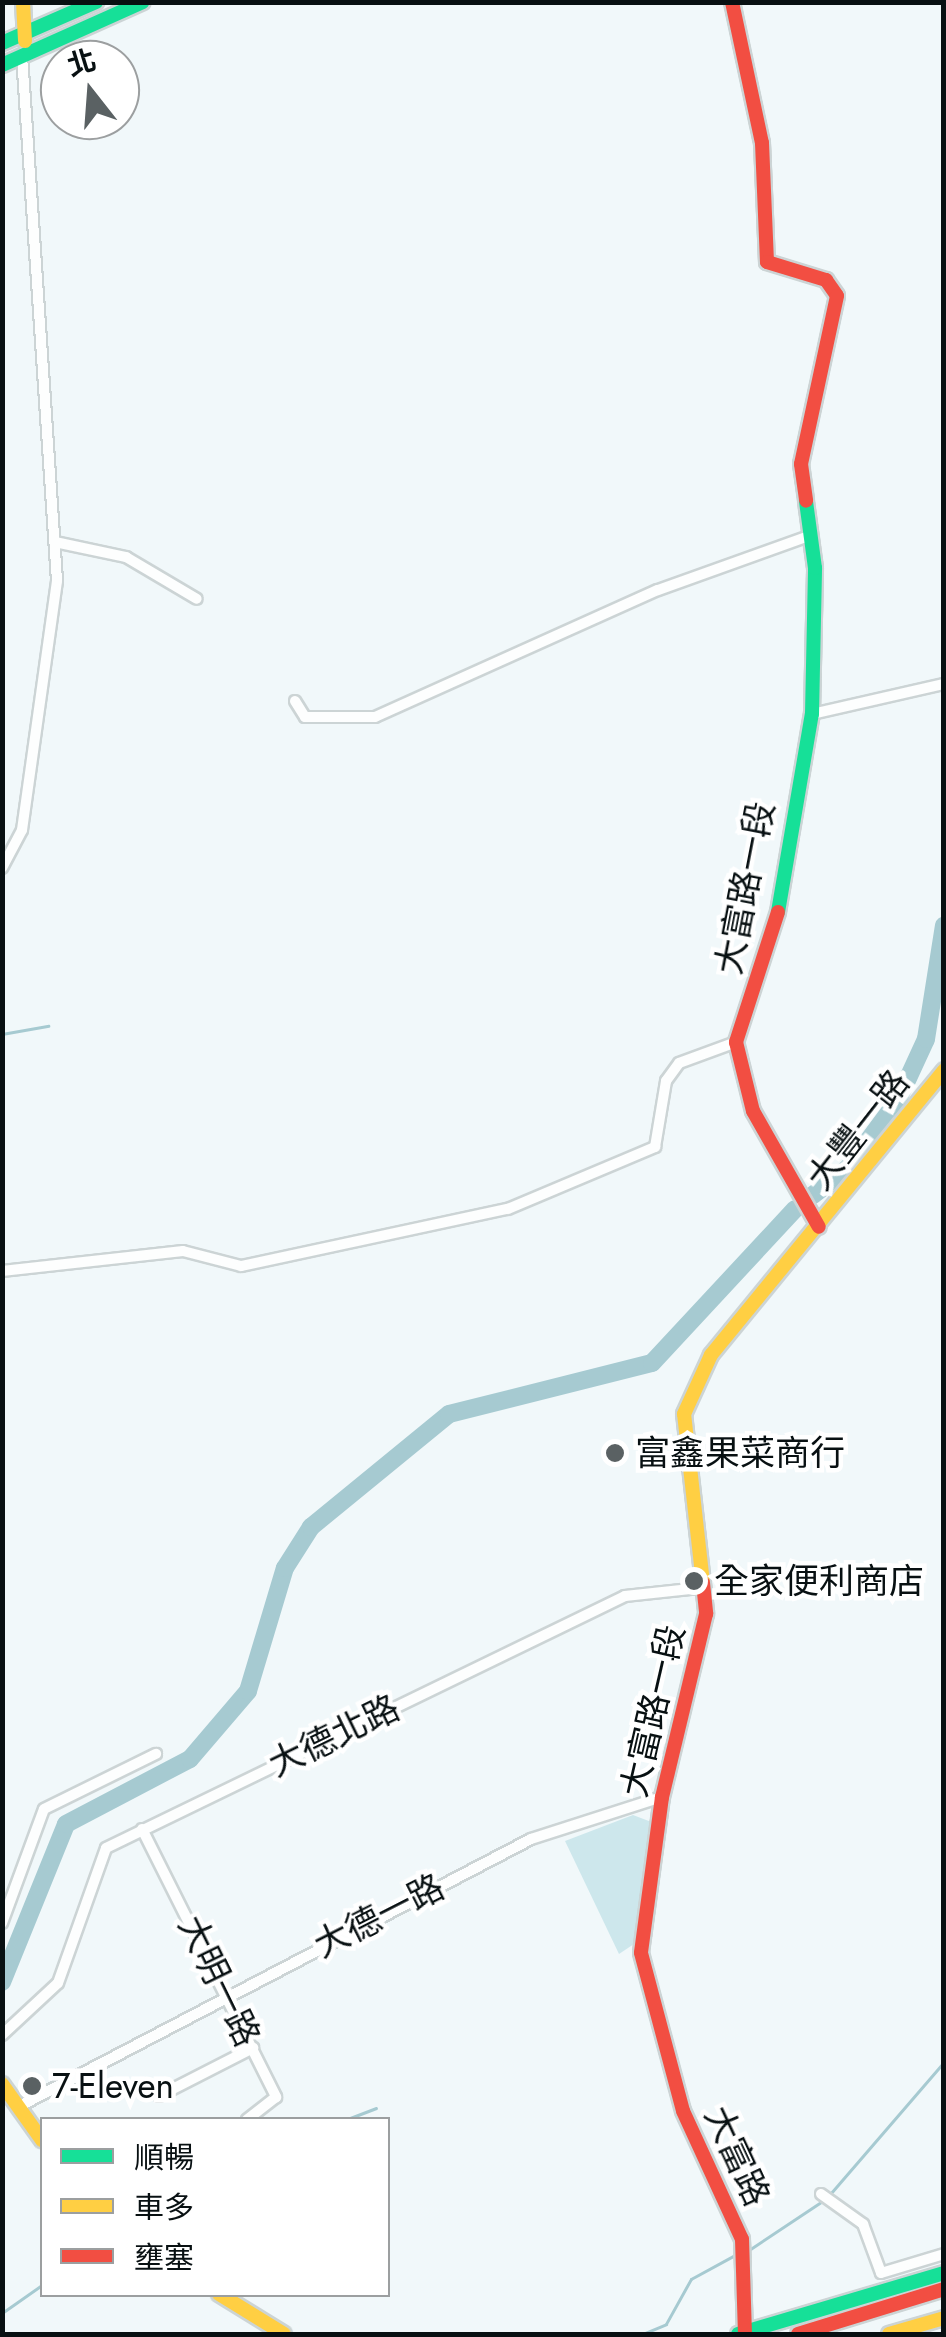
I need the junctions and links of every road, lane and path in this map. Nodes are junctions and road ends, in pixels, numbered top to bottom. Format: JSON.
{"nodes":[{"id":1,"x":24,"y":2,"type":"edge"},
{"id":2,"x":96,"y":2,"type":"edge"},
{"id":3,"x":143,"y":2,"type":"edge"},
{"id":4,"x":732,"y":2,"type":"edge"},
{"id":5,"x":26,"y":34,"type":"junction"},
{"id":6,"x":2,"y":43,"type":"edge"},
{"id":7,"x":22,"y":56,"type":"junction"},
{"id":8,"x":2,"y":65,"type":"edge"},
{"id":9,"x":809,"y":536,"type":"junction"},
{"id":10,"x":55,"y":542,"type":"junction"},
{"id":11,"x":198,"y":599,"type":"dead end"},
{"id":12,"x":944,"y":684,"type":"edge"},
{"id":13,"x":295,"y":701,"type":"dead end"},
{"id":14,"x":812,"y":714,"type":"junction"},
{"id":15,"x":2,"y":868,"type":"edge"},
{"id":16,"x":736,"y":1042,"type":"junction"},
{"id":17,"x":944,"y":1070,"type":"edge"},
{"id":18,"x":819,"y":1226,"type":"junction"},
{"id":19,"x":2,"y":1270,"type":"edge"},
{"id":20,"x":700,"y":1588,"type":"junction"},
{"id":21,"x":156,"y":1754,"type":"dead end"},
{"id":22,"x":662,"y":1798,"type":"junction"},
{"id":23,"x":142,"y":1829,"type":"junction"},
{"id":24,"x":2,"y":1923,"type":"edge"},
{"id":25,"x":226,"y":1992,"type":"junction"},
{"id":26,"x":648,"y":2008,"type":"joint"},
{"id":27,"x":2,"y":2035,"type":"edge"},
{"id":28,"x":253,"y":2048,"type":"junction"},
{"id":29,"x":2,"y":2084,"type":"edge"},
{"id":30,"x":159,"y":2096,"type":"dead end"},
{"id":31,"x":18,"y":2108,"type":"junction"},
{"id":32,"x":253,"y":2117,"type":"edge"},
{"id":33,"x":40,"y":2137,"type":"edge"},
{"id":34,"x":821,"y":2194,"type":"dead end"},
{"id":35,"x":944,"y":2254,"type":"edge"},
{"id":36,"x":944,"y":2273,"type":"edge"},
{"id":37,"x":944,"y":2290,"type":"edge"},
{"id":38,"x":223,"y":2297,"type":"edge"},
{"id":39,"x":944,"y":2302,"type":"edge"},
{"id":40,"x":944,"y":2318,"type":"edge"},
{"id":41,"x":284,"y":2334,"type":"edge"},
{"id":42,"x":742,"y":2334,"type":"edge"},
{"id":43,"x":798,"y":2334,"type":"edge"},
{"id":44,"x":838,"y":2334,"type":"edge"},
{"id":45,"x":889,"y":2334,"type":"edge"}],
"edges":[{"from":1,"to":5,"type":"main road"},
{"from":2,"to":5,"type":"main road"},
{"from":3,"to":7,"type":"main road"},
{"from":4,"to":9,"type":"main road","name":"大富路一段"},
{"from":5,"to":6,"type":"main road"},
{"from":5,"to":7,"type":"main road"},
{"from":7,"to":8,"type":"main road"},
{"from":7,"to":10,"type":"street"},
{"from":9,"to":13,"type":"street"},
{"from":9,"to":14,"type":"main road","name":"大富路一段"},
{"from":10,"to":11,"type":"street"},
{"from":10,"to":15,"type":"street"},
{"from":12,"to":14,"type":"street"},
{"from":14,"to":16,"type":"main road","name":"大富路一段"},
{"from":16,"to":18,"type":"main road"},
{"from":16,"to":19,"type":"street"},
{"from":17,"to":18,"type":"main road","name":"大豐一路"},
{"from":18,"to":20,"type":"main road","name":"大富路一段"},
{"from":20,"to":22,"type":"main road","name":"大富路一段"},
{"from":20,"to":23,"type":"street","name":"大德北路"},
{"from":21,"to":24,"type":"street"},
{"from":22,"to":25,"type":"street","name":"大德一路"},
{"from":22,"to":26,"type":"main road","name":"大富路一段"},
{"from":23,"to":25,"type":"street","name":"大明一路"},
{"from":23,"to":27,"type":"street","name":"大德北路"},
{"from":25,"to":28,"type":"street","name":"大明一路"},
{"from":25,"to":31,"type":"street","name":"大德一路"},
{"from":26,"to":42,"type":"main road","name":"大富路"},
{"from":28,"to":30,"type":"street"},
{"from":28,"to":32,"type":"street","name":"大明一路"},
{"from":29,"to":31,"type":"main road"},
{"from":31,"to":33,"type":"main road"},
{"from":34,"to":35,"type":"street"},
{"from":36,"to":42,"type":"main road"},
{"from":37,"to":43,"type":"main road"},
{"from":38,"to":41,"type":"main road"},
{"from":39,"to":44,"type":"main road"},
{"from":40,"to":45,"type":"main road"}]}
